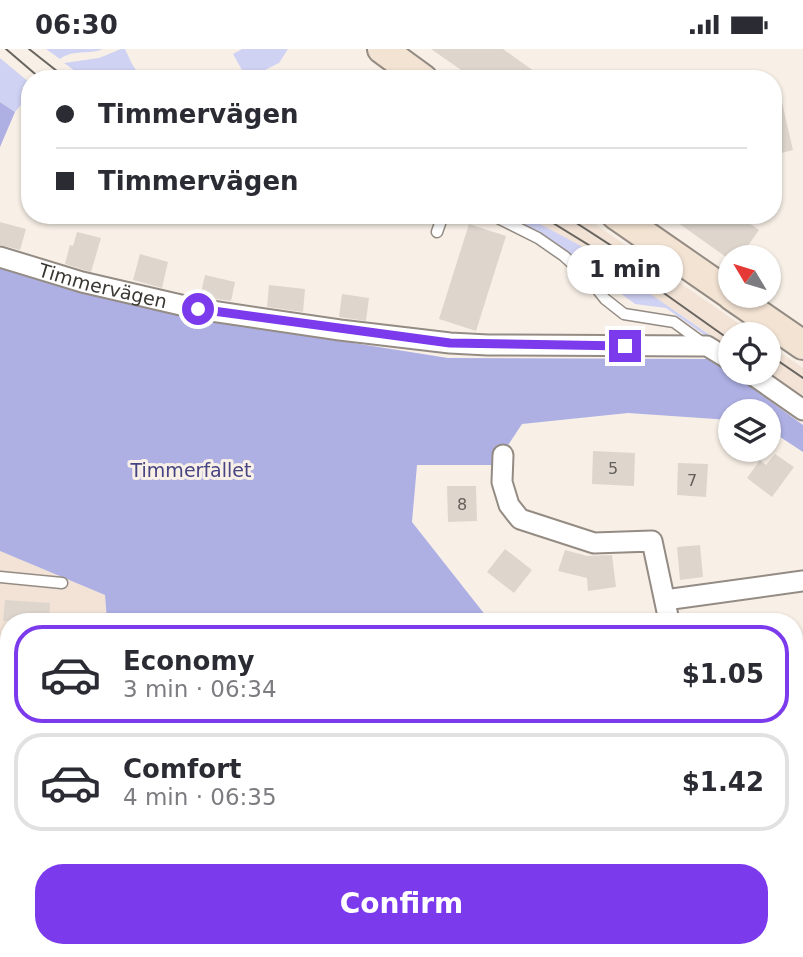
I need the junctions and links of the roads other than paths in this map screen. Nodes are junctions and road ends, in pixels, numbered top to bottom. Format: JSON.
{"nodes":[{"id":1,"x":382,"y":49,"type":"edge"},
{"id":2,"x":411,"y":70,"type":"edge"},
{"id":3,"x":440,"y":224,"type":"edge"},
{"id":4,"x":510,"y":224,"type":"edge"},
{"id":5,"x":629,"y":224,"type":"edge"},
{"id":6,"x":437,"y":232,"type":"dead end"},
{"id":7,"x":0,"y":257,"type":"edge"},
{"id":8,"x":718,"y":286,"type":"edge"},
{"id":9,"x":750,"y":308,"type":"edge"},
{"id":10,"x":803,"y":345,"type":"edge"},
{"id":11,"x":707,"y":346,"type":"junction"},
{"id":12,"x":718,"y":353,"type":"edge"},
{"id":13,"x":767,"y":385,"type":"edge"},
{"id":14,"x":803,"y":410,"type":"edge"},
{"id":15,"x":503,"y":455,"type":"dead end"},
{"id":16,"x":0,"y":577,"type":"edge"},
{"id":17,"x":803,"y":581,"type":"edge"},
{"id":18,"x":62,"y":583,"type":"dead end"},
{"id":19,"x":666,"y":600,"type":"junction"},
{"id":20,"x":668,"y":613,"type":"edge"}],
"edges":[{"from":1,"to":2,"type":"street"},
{"from":3,"to":6,"type":"lane"},
{"from":4,"to":11,"type":"lane"},
{"from":5,"to":8,"type":"street"},
{"from":7,"to":11,"type":"street","name":"Timmervägen"},
{"from":9,"to":10,"type":"street"},
{"from":11,"to":12,"type":"street"},
{"from":13,"to":14,"type":"street"},
{"from":15,"to":19,"type":"street"},
{"from":16,"to":18,"type":"lane"},
{"from":17,"to":19,"type":"street"},
{"from":19,"to":20,"type":"street"}]}
